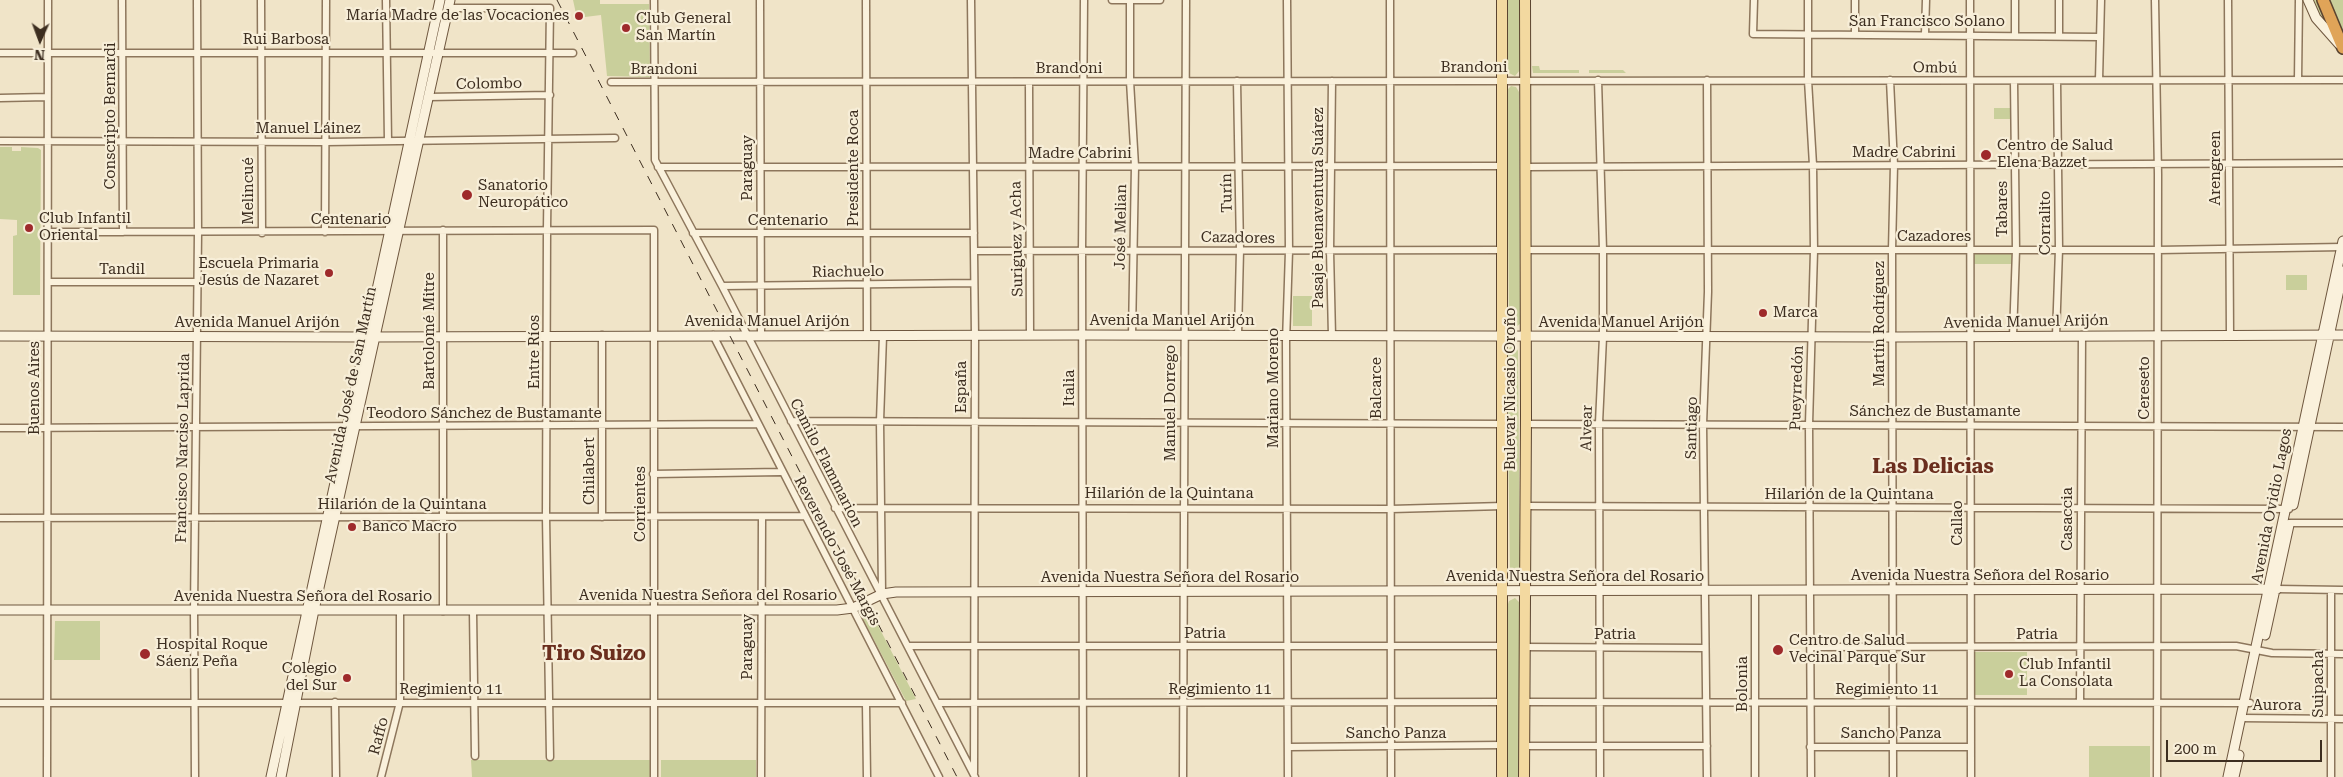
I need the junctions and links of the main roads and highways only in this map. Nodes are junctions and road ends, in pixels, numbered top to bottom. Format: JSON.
{"nodes":[{"id":1,"x":1502,"y":0,"type":"edge"},
{"id":2,"x":1525,"y":0,"type":"edge"},
{"id":3,"x":2323,"y":0,"type":"edge"},
{"id":4,"x":2343,"y":48,"type":"edge"},
{"id":5,"x":1502,"y":777,"type":"edge"},
{"id":6,"x":1524,"y":777,"type":"edge"}],
"edges":[{"from":1,"to":5,"type":"main road","name":"Bulevar Nicasio Oroño"},
{"from":2,"to":6,"type":"main road","name":"Bulevar Nicasio Oroño"},
{"from":3,"to":4,"type":"highway"}]}
